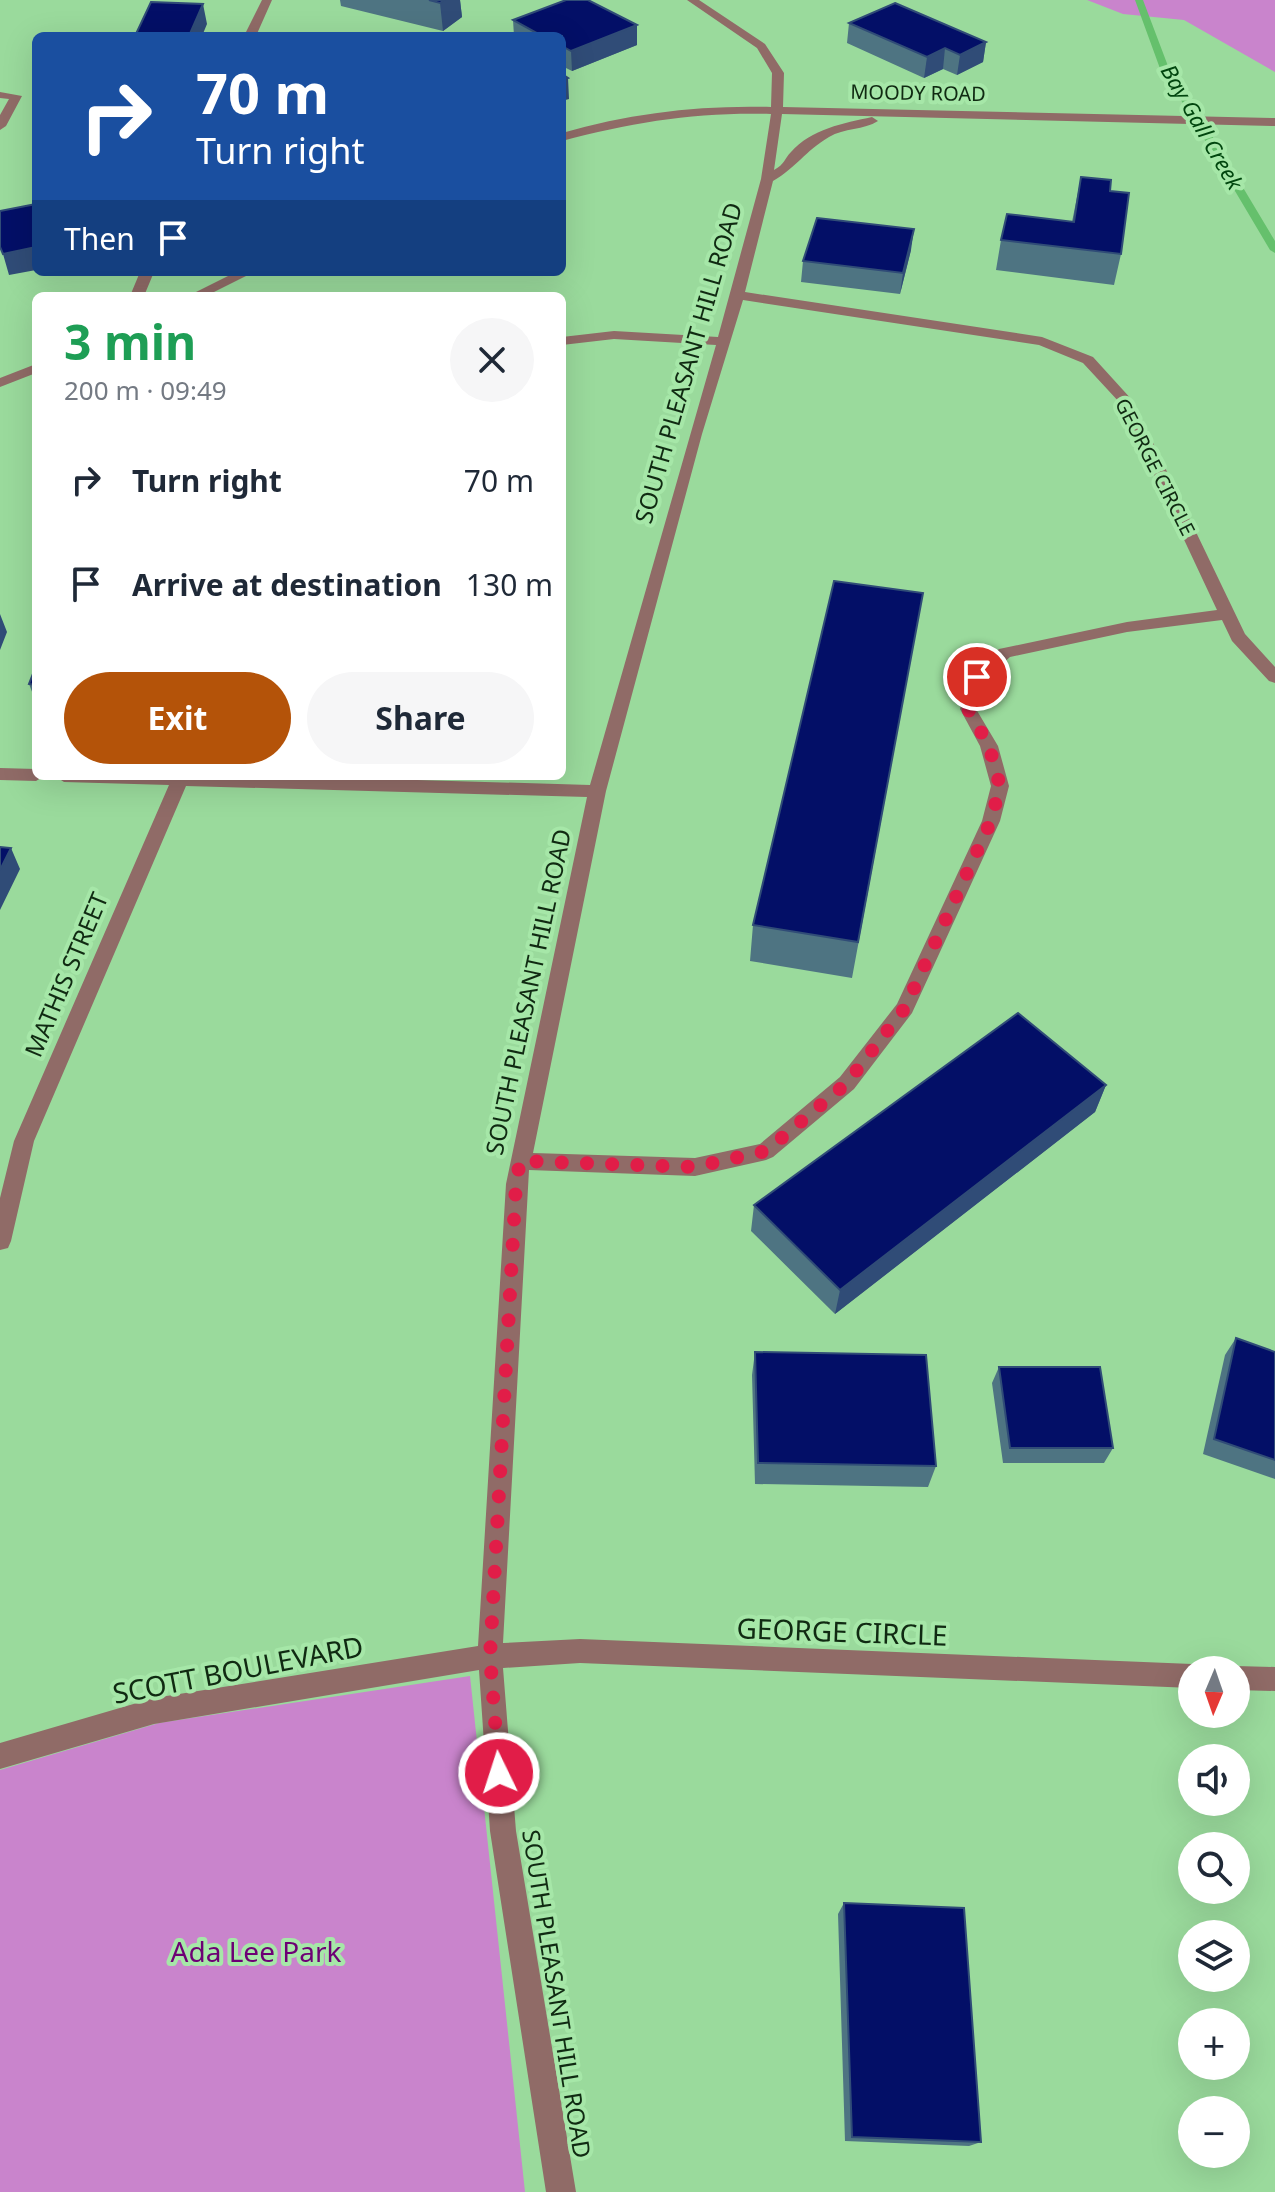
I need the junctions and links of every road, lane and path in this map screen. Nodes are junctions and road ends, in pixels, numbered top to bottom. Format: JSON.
{"nodes":[{"id":1,"x":267,"y":0,"type":"edge"},
{"id":2,"x":692,"y":0,"type":"edge"},
{"id":3,"x":252,"y":32,"type":"edge"},
{"id":4,"x":0,"y":95,"type":"edge"},
{"id":5,"x":777,"y":110,"type":"junction"},
{"id":6,"x":941,"y":114,"type":"junction"},
{"id":7,"x":1275,"y":122,"type":"edge"},
{"id":8,"x":0,"y":126,"type":"edge"},
{"id":9,"x":566,"y":136,"type":"edge"},
{"id":10,"x":767,"y":179,"type":"junction"},
{"id":11,"x":238,"y":276,"type":"edge"},
{"id":12,"x":204,"y":292,"type":"edge"},
{"id":13,"x":738,"y":295,"type":"junction"},
{"id":14,"x":566,"y":341,"type":"edge"},
{"id":15,"x":723,"y":341,"type":"junction"},
{"id":16,"x":32,"y":370,"type":"edge"},
{"id":17,"x":0,"y":383,"type":"edge"},
{"id":18,"x":1227,"y":614,"type":"junction"},
{"id":19,"x":1275,"y":677,"type":"edge"},
{"id":20,"x":0,"y":774,"type":"edge"},
{"id":21,"x":32,"y":775,"type":"edge"},
{"id":22,"x":180,"y":780,"type":"edge"},
{"id":23,"x":215,"y":780,"type":"edge"},
{"id":24,"x":597,"y":791,"type":"junction"},
{"id":25,"x":520,"y":1161,"type":"junction"},
{"id":26,"x":0,"y":1241,"type":"edge"},
{"id":27,"x":490,"y":1656,"type":"junction"},
{"id":28,"x":1178,"y":1675,"type":"edge"},
{"id":29,"x":1250,"y":1678,"type":"edge"},
{"id":30,"x":1275,"y":1679,"type":"edge"},
{"id":31,"x":0,"y":1756,"type":"edge"},
{"id":32,"x":561,"y":2192,"type":"edge"}],
"edges":[{"from":1,"to":3,"type":"street"},
{"from":2,"to":5,"type":"street","name":"SOUTH PLEASANT HILL ROAD"},
{"from":4,"to":8,"type":"street"},
{"from":5,"to":6,"type":"street","name":"MOODY ROAD"},
{"from":5,"to":9,"type":"street","name":"MOODY ROAD"},
{"from":5,"to":10,"type":"street","name":"SOUTH PLEASANT HILL ROAD"},
{"from":6,"to":7,"type":"street","name":"MOODY ROAD"},
{"from":6,"to":10,"type":"street"},
{"from":10,"to":13,"type":"street","name":"SOUTH PLEASANT HILL ROAD"},
{"from":11,"to":12,"type":"street"},
{"from":13,"to":15,"type":"street","name":"SOUTH PLEASANT HILL ROAD"},
{"from":13,"to":18,"type":"street","name":"GEORGE CIRCLE"},
{"from":14,"to":15,"type":"street"},
{"from":15,"to":24,"type":"street","name":"SOUTH PLEASANT HILL ROAD"},
{"from":16,"to":17,"type":"street"},
{"from":18,"to":19,"type":"street","name":"GEORGE CIRCLE"},
{"from":18,"to":25,"type":"street"},
{"from":20,"to":21,"type":"street"},
{"from":22,"to":26,"type":"street","name":"MATHIS STREET"},
{"from":23,"to":24,"type":"street"},
{"from":24,"to":25,"type":"street","name":"SOUTH PLEASANT HILL ROAD"},
{"from":25,"to":27,"type":"street","name":"SOUTH PLEASANT HILL ROAD"},
{"from":27,"to":28,"type":"street","name":"GEORGE CIRCLE"},
{"from":27,"to":31,"type":"street","name":"SCOTT BOULEVARD"},
{"from":27,"to":32,"type":"street","name":"SOUTH PLEASANT HILL ROAD"},
{"from":29,"to":30,"type":"street"}]}
